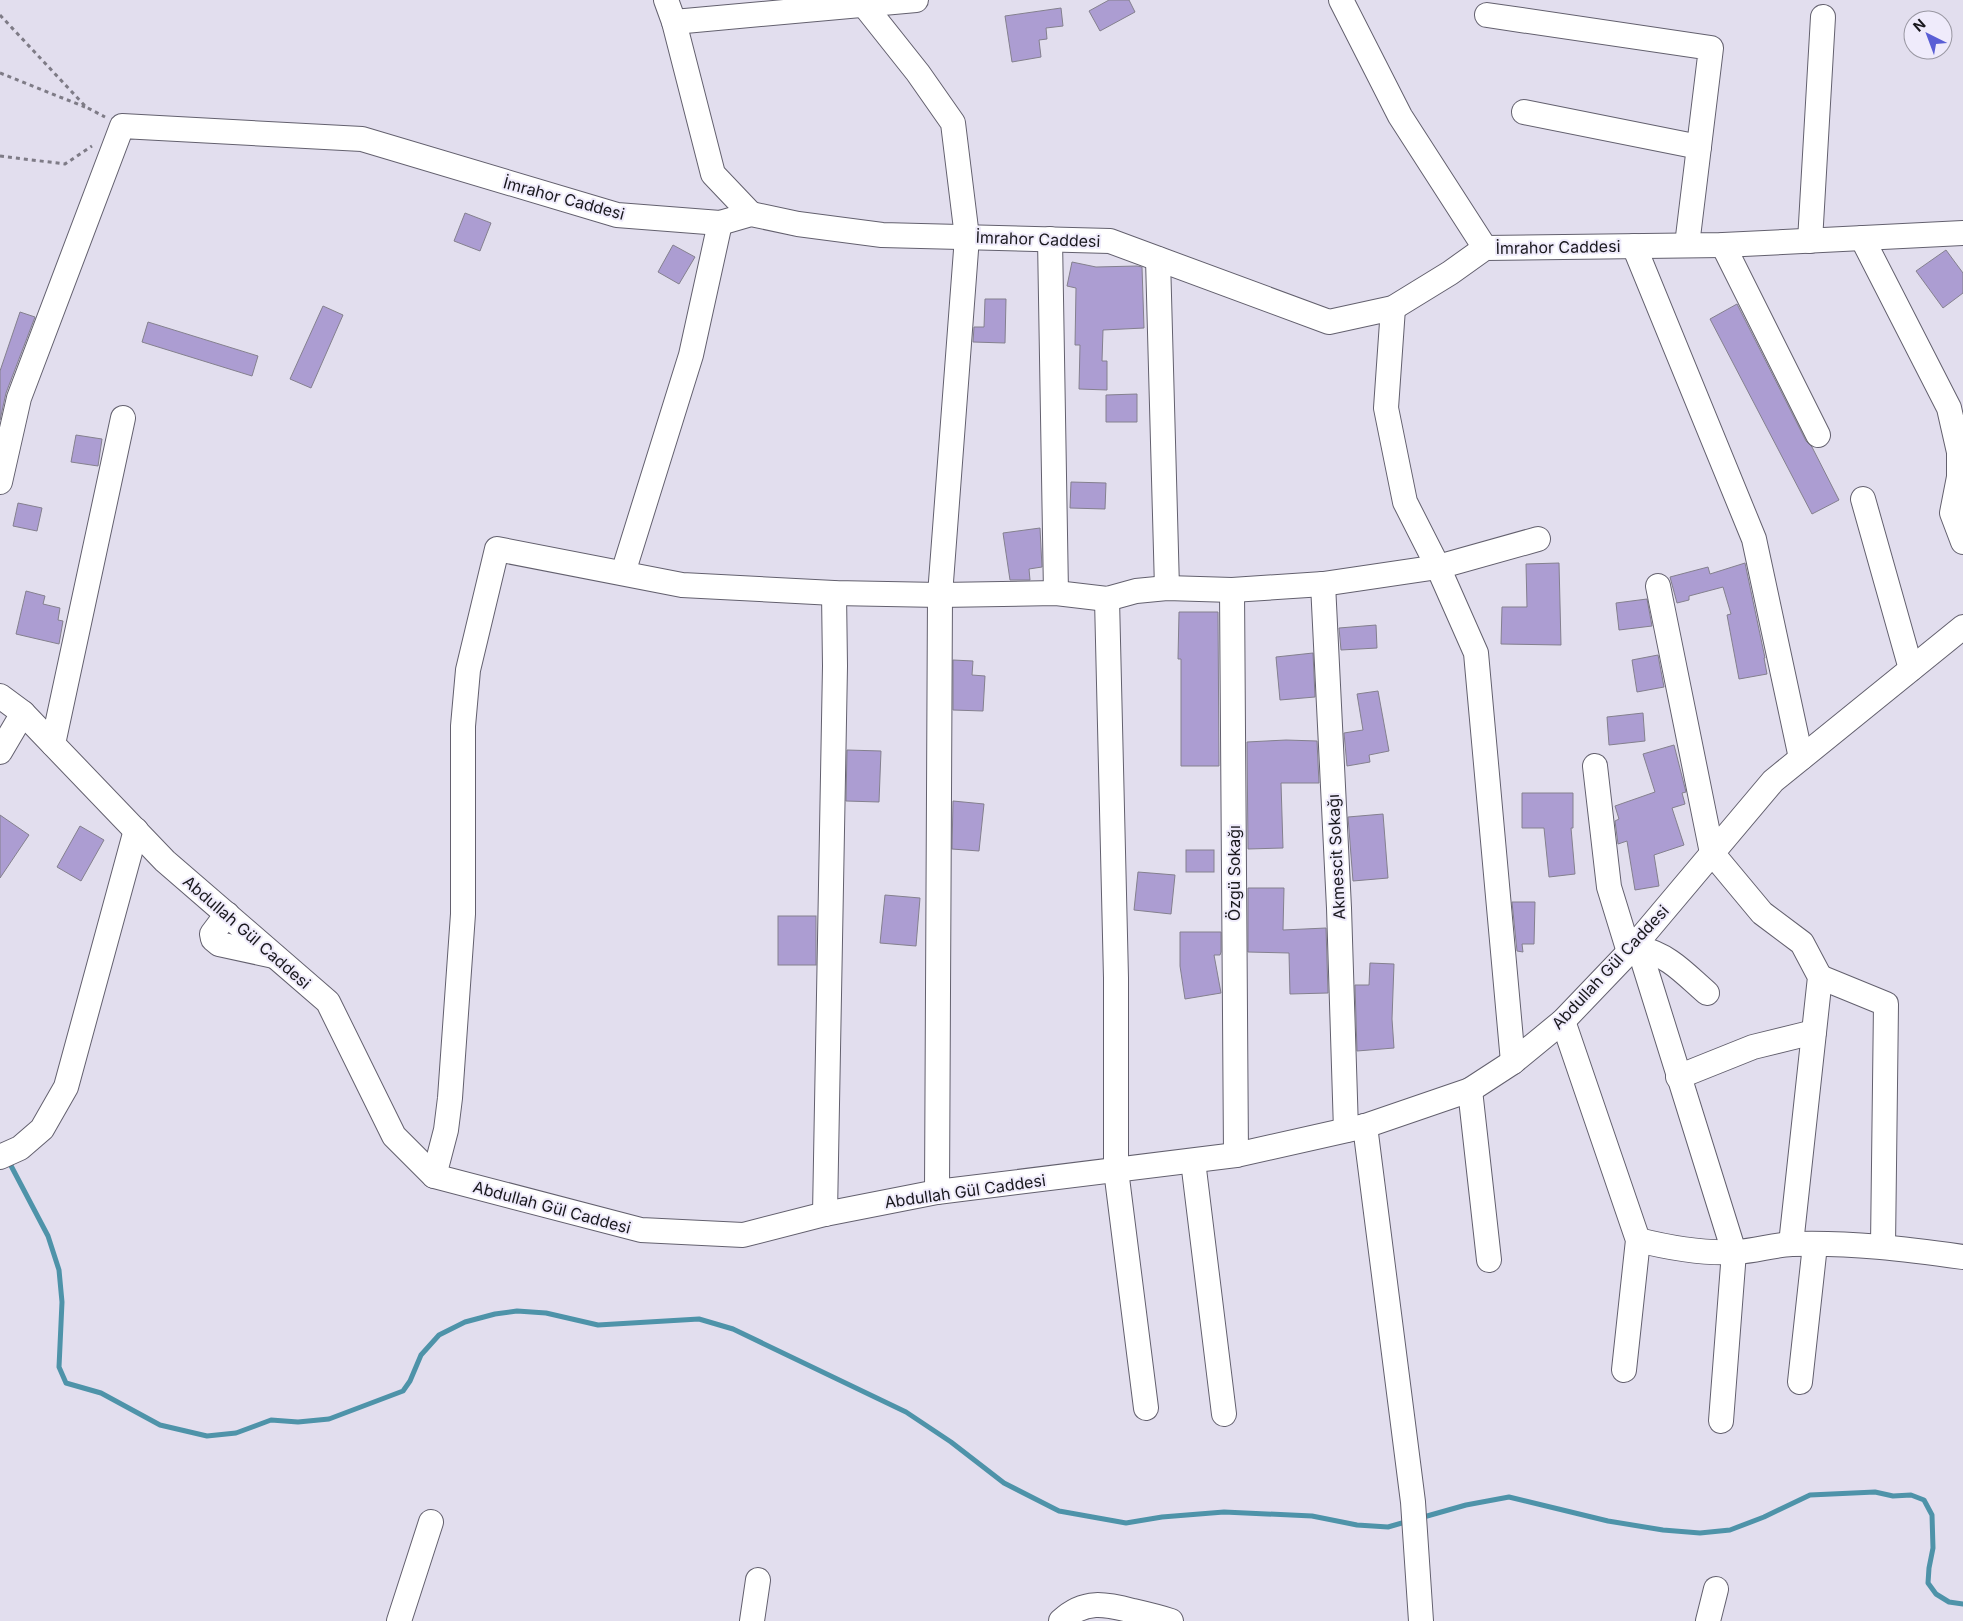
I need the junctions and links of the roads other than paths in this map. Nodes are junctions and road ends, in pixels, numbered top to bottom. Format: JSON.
{"nodes":[{"id":1,"x":666,"y":0,"type":"edge"},
{"id":2,"x":916,"y":0,"type":"edge"},
{"id":3,"x":1341,"y":0,"type":"edge"},
{"id":4,"x":849,"y":4,"type":"edge"},
{"id":5,"x":1487,"y":15,"type":"dead end"},
{"id":6,"x":1822,"y":17,"type":"dead end"},
{"id":7,"x":674,"y":22,"type":"junction"},
{"id":8,"x":1524,"y":112,"type":"dead end"},
{"id":9,"x":1699,"y":147,"type":"junction"},
{"id":10,"x":751,"y":214,"type":"junction"},
{"id":11,"x":720,"y":223,"type":"junction"},
{"id":12,"x":1961,"y":236,"type":"edge"},
{"id":13,"x":967,"y":237,"type":"junction"},
{"id":14,"x":1862,"y":238,"type":"junction"},
{"id":15,"x":1050,"y":239,"type":"junction"},
{"id":16,"x":1810,"y":241,"type":"junction"},
{"id":17,"x":1687,"y":245,"type":"junction"},
{"id":18,"x":1724,"y":245,"type":"junction"},
{"id":19,"x":1634,"y":246,"type":"junction"},
{"id":20,"x":1485,"y":248,"type":"junction"},
{"id":21,"x":1158,"y":259,"type":"junction"},
{"id":22,"x":1394,"y":308,"type":"junction"},
{"id":23,"x":123,"y":418,"type":"dead end"},
{"id":24,"x":1818,"y":435,"type":"dead end"},
{"id":25,"x":0,"y":482,"type":"edge"},
{"id":26,"x":1863,"y":499,"type":"dead end"},
{"id":27,"x":1538,"y":539,"type":"dead end"},
{"id":28,"x":1963,"y":542,"type":"edge"},
{"id":29,"x":1438,"y":567,"type":"junction"},
{"id":30,"x":623,"y":574,"type":"junction"},
{"id":31,"x":1323,"y":584,"type":"junction"},
{"id":32,"x":1658,"y":586,"type":"dead end"},
{"id":33,"x":1167,"y":588,"type":"junction"},
{"id":34,"x":1232,"y":590,"type":"junction"},
{"id":35,"x":834,"y":593,"type":"junction"},
{"id":36,"x":1056,"y":593,"type":"junction"},
{"id":37,"x":940,"y":595,"type":"junction"},
{"id":38,"x":1107,"y":599,"type":"junction"},
{"id":39,"x":1963,"y":626,"type":"edge"},
{"id":40,"x":1911,"y":669,"type":"junction"},
{"id":41,"x":0,"y":696,"type":"edge"},
{"id":42,"x":23,"y":713,"type":"junction"},
{"id":43,"x":53,"y":744,"type":"junction"},
{"id":44,"x":0,"y":752,"type":"edge"},
{"id":45,"x":1801,"y":758,"type":"junction"},
{"id":46,"x":1595,"y":766,"type":"dead end"},
{"id":47,"x":136,"y":830,"type":"junction"},
{"id":48,"x":1712,"y":853,"type":"junction"},
{"id":49,"x":1634,"y":948,"type":"junction"},
{"id":50,"x":1820,"y":978,"type":"junction"},
{"id":51,"x":1707,"y":993,"type":"dead end"},
{"id":52,"x":1564,"y":1021,"type":"junction"},
{"id":53,"x":1814,"y":1032,"type":"junction"},
{"id":54,"x":1513,"y":1062,"type":"junction"},
{"id":55,"x":1678,"y":1077,"type":"junction"},
{"id":56,"x":1470,"y":1090,"type":"junction"},
{"id":57,"x":1356,"y":1128,"type":"junction"},
{"id":58,"x":10,"y":1153,"type":"edge"},
{"id":59,"x":1236,"y":1155,"type":"junction"},
{"id":60,"x":1193,"y":1161,"type":"junction"},
{"id":61,"x":1116,"y":1170,"type":"junction"},
{"id":62,"x":434,"y":1176,"type":"junction"},
{"id":63,"x":937,"y":1192,"type":"junction"},
{"id":64,"x":825,"y":1214,"type":"junction"},
{"id":65,"x":1638,"y":1240,"type":"junction"},
{"id":66,"x":1791,"y":1244,"type":"junction"},
{"id":67,"x":1815,"y":1245,"type":"junction"},
{"id":68,"x":1883,"y":1246,"type":"junction"},
{"id":69,"x":1734,"y":1252,"type":"junction"},
{"id":70,"x":1963,"y":1257,"type":"edge"},
{"id":71,"x":1489,"y":1260,"type":"dead end"},
{"id":72,"x":1624,"y":1370,"type":"dead end"},
{"id":73,"x":1800,"y":1382,"type":"dead end"},
{"id":74,"x":1146,"y":1408,"type":"dead end"},
{"id":75,"x":1224,"y":1414,"type":"dead end"},
{"id":76,"x":1721,"y":1421,"type":"dead end"},
{"id":77,"x":431,"y":1522,"type":"dead end"},
{"id":78,"x":758,"y":1580,"type":"dead end"},
{"id":79,"x":1716,"y":1588,"type":"dead end"},
{"id":80,"x":399,"y":1621,"type":"edge"},
{"id":81,"x":752,"y":1621,"type":"edge"},
{"id":82,"x":1061,"y":1621,"type":"edge"},
{"id":83,"x":1171,"y":1621,"type":"edge"},
{"id":84,"x":1420,"y":1621,"type":"edge"},
{"id":85,"x":1708,"y":1621,"type":"edge"}],
"edges":[{"from":1,"to":7,"type":"street"},
{"from":2,"to":4,"type":"street"},
{"from":3,"to":20,"type":"street"},
{"from":4,"to":7,"type":"street"},
{"from":4,"to":13,"type":"street"},
{"from":5,"to":9,"type":"street"},
{"from":6,"to":16,"type":"street"},
{"from":7,"to":10,"type":"street"},
{"from":8,"to":9,"type":"street"},
{"from":9,"to":17,"type":"street"},
{"from":10,"to":11,"type":"street","name":"İmrahor Caddesi"},
{"from":10,"to":13,"type":"street","name":"İmrahor Caddesi"},
{"from":11,"to":25,"type":"street","name":"İmrahor Caddesi"},
{"from":11,"to":30,"type":"street"},
{"from":12,"to":14,"type":"street","name":"İmrahor Caddesi"},
{"from":13,"to":15,"type":"street","name":"İmrahor Caddesi"},
{"from":13,"to":37,"type":"street"},
{"from":14,"to":16,"type":"street","name":"İmrahor Caddesi"},
{"from":14,"to":28,"type":"street"},
{"from":15,"to":21,"type":"street","name":"İmrahor Caddesi"},
{"from":15,"to":36,"type":"street"},
{"from":16,"to":18,"type":"street","name":"İmrahor Caddesi"},
{"from":17,"to":18,"type":"street","name":"İmrahor Caddesi"},
{"from":17,"to":19,"type":"street","name":"İmrahor Caddesi"},
{"from":18,"to":24,"type":"street"},
{"from":19,"to":20,"type":"street","name":"İmrahor Caddesi"},
{"from":19,"to":45,"type":"street"},
{"from":20,"to":22,"type":"street","name":"İmrahor Caddesi"},
{"from":21,"to":22,"type":"street","name":"İmrahor Caddesi"},
{"from":21,"to":33,"type":"street"},
{"from":22,"to":29,"type":"street"},
{"from":23,"to":43,"type":"street"},
{"from":26,"to":40,"type":"street"},
{"from":27,"to":29,"type":"street"},
{"from":29,"to":31,"type":"street"},
{"from":29,"to":54,"type":"street"},
{"from":30,"to":35,"type":"street"},
{"from":30,"to":62,"type":"street"},
{"from":31,"to":34,"type":"street"},
{"from":31,"to":57,"type":"street","name":"Akmescit Sokağı"},
{"from":32,"to":48,"type":"street"},
{"from":33,"to":34,"type":"street"},
{"from":33,"to":38,"type":"street"},
{"from":34,"to":59,"type":"street","name":"Özgü Sokağı"},
{"from":35,"to":37,"type":"street"},
{"from":35,"to":64,"type":"street"},
{"from":36,"to":37,"type":"street"},
{"from":36,"to":38,"type":"street"},
{"from":37,"to":63,"type":"street"},
{"from":38,"to":61,"type":"street"},
{"from":39,"to":40,"type":"street","name":"Abdullah Gül Caddesi"},
{"from":40,"to":45,"type":"street","name":"Abdullah Gül Caddesi"},
{"from":41,"to":42,"type":"street","name":"Abdullah Gül Caddesi"},
{"from":42,"to":43,"type":"street","name":"Abdullah Gül Caddesi"},
{"from":42,"to":44,"type":"street"},
{"from":43,"to":47,"type":"street","name":"Abdullah Gül Caddesi"},
{"from":45,"to":48,"type":"street","name":"Abdullah Gül Caddesi"},
{"from":46,"to":49,"type":"street"},
{"from":47,"to":58,"type":"street"},
{"from":47,"to":62,"type":"street","name":"Abdullah Gül Caddesi"},
{"from":48,"to":49,"type":"street","name":"Abdullah Gül Caddesi"},
{"from":48,"to":50,"type":"street"},
{"from":49,"to":51,"type":"street"},
{"from":49,"to":52,"type":"street","name":"Abdullah Gül Caddesi"},
{"from":49,"to":55,"type":"street"},
{"from":50,"to":53,"type":"street"},
{"from":50,"to":68,"type":"street"},
{"from":52,"to":54,"type":"street","name":"Abdullah Gül Caddesi"},
{"from":52,"to":65,"type":"street"},
{"from":53,"to":55,"type":"street"},
{"from":53,"to":66,"type":"street"},
{"from":54,"to":56,"type":"street","name":"Abdullah Gül Caddesi"},
{"from":55,"to":69,"type":"street"},
{"from":56,"to":57,"type":"street","name":"Abdullah Gül Caddesi"},
{"from":56,"to":71,"type":"street"},
{"from":57,"to":59,"type":"street","name":"Abdullah Gül Caddesi"},
{"from":57,"to":84,"type":"street","name":"Akmescit Sokağı"},
{"from":59,"to":60,"type":"street","name":"Abdullah Gül Caddesi"},
{"from":60,"to":61,"type":"street","name":"Abdullah Gül Caddesi"},
{"from":60,"to":75,"type":"street"},
{"from":61,"to":63,"type":"street","name":"Abdullah Gül Caddesi"},
{"from":61,"to":74,"type":"street"},
{"from":62,"to":64,"type":"street","name":"Abdullah Gül Caddesi"},
{"from":63,"to":64,"type":"street","name":"Abdullah Gül Caddesi"},
{"from":65,"to":69,"type":"street"},
{"from":65,"to":72,"type":"street"},
{"from":66,"to":67,"type":"street"},
{"from":66,"to":69,"type":"street"},
{"from":67,"to":68,"type":"street"},
{"from":67,"to":73,"type":"street"},
{"from":68,"to":70,"type":"street"},
{"from":69,"to":76,"type":"street"},
{"from":77,"to":80,"type":"street"},
{"from":78,"to":81,"type":"street"},
{"from":79,"to":85,"type":"street"},
{"from":82,"to":83,"type":"street"}]}
